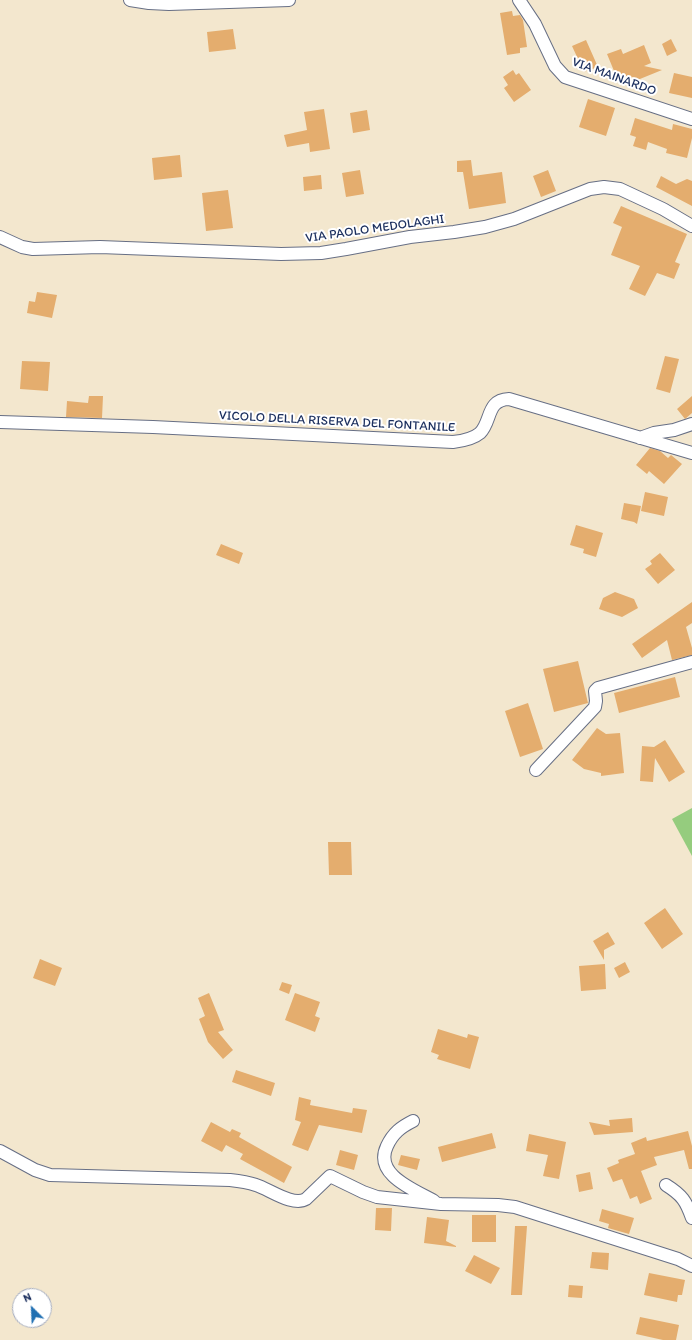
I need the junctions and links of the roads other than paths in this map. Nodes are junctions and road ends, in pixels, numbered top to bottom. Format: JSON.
{"nodes":[{"id":1,"x":130,"y":0,"type":"edge"},
{"id":2,"x":289,"y":0,"type":"edge"},
{"id":3,"x":519,"y":0,"type":"edge"},
{"id":4,"x":692,"y":119,"type":"edge"},
{"id":5,"x":692,"y":226,"type":"edge"},
{"id":6,"x":0,"y":237,"type":"edge"},
{"id":7,"x":0,"y":422,"type":"edge"},
{"id":8,"x":692,"y":424,"type":"edge"},
{"id":9,"x":640,"y":438,"type":"junction"},
{"id":10,"x":692,"y":453,"type":"edge"},
{"id":11,"x":692,"y":662,"type":"edge"},
{"id":12,"x":536,"y":770,"type":"dead end"},
{"id":13,"x":414,"y":1121,"type":"dead end"},
{"id":14,"x":0,"y":1150,"type":"edge"},
{"id":15,"x":666,"y":1185,"type":"dead end"},
{"id":16,"x":441,"y":1204,"type":"junction"},
{"id":17,"x":692,"y":1218,"type":"edge"},
{"id":18,"x":692,"y":1266,"type":"edge"}],
"edges":[{"from":1,"to":2,"type":"street"},
{"from":3,"to":4,"type":"street","name":"VIA MAINARDO"},
{"from":5,"to":6,"type":"street","name":"VIA PAOLO MEDOLAGHI"},
{"from":7,"to":9,"type":"street","name":"VICOLO DELLA RISERVA DEL FONTANILE"},
{"from":8,"to":9,"type":"street"},
{"from":9,"to":10,"type":"street","name":"VICOLO DELLA RISERVA DEL FONTANILE"},
{"from":11,"to":12,"type":"street"},
{"from":13,"to":16,"type":"street"},
{"from":14,"to":16,"type":"street"},
{"from":15,"to":17,"type":"street"},
{"from":16,"to":18,"type":"street"}]}
